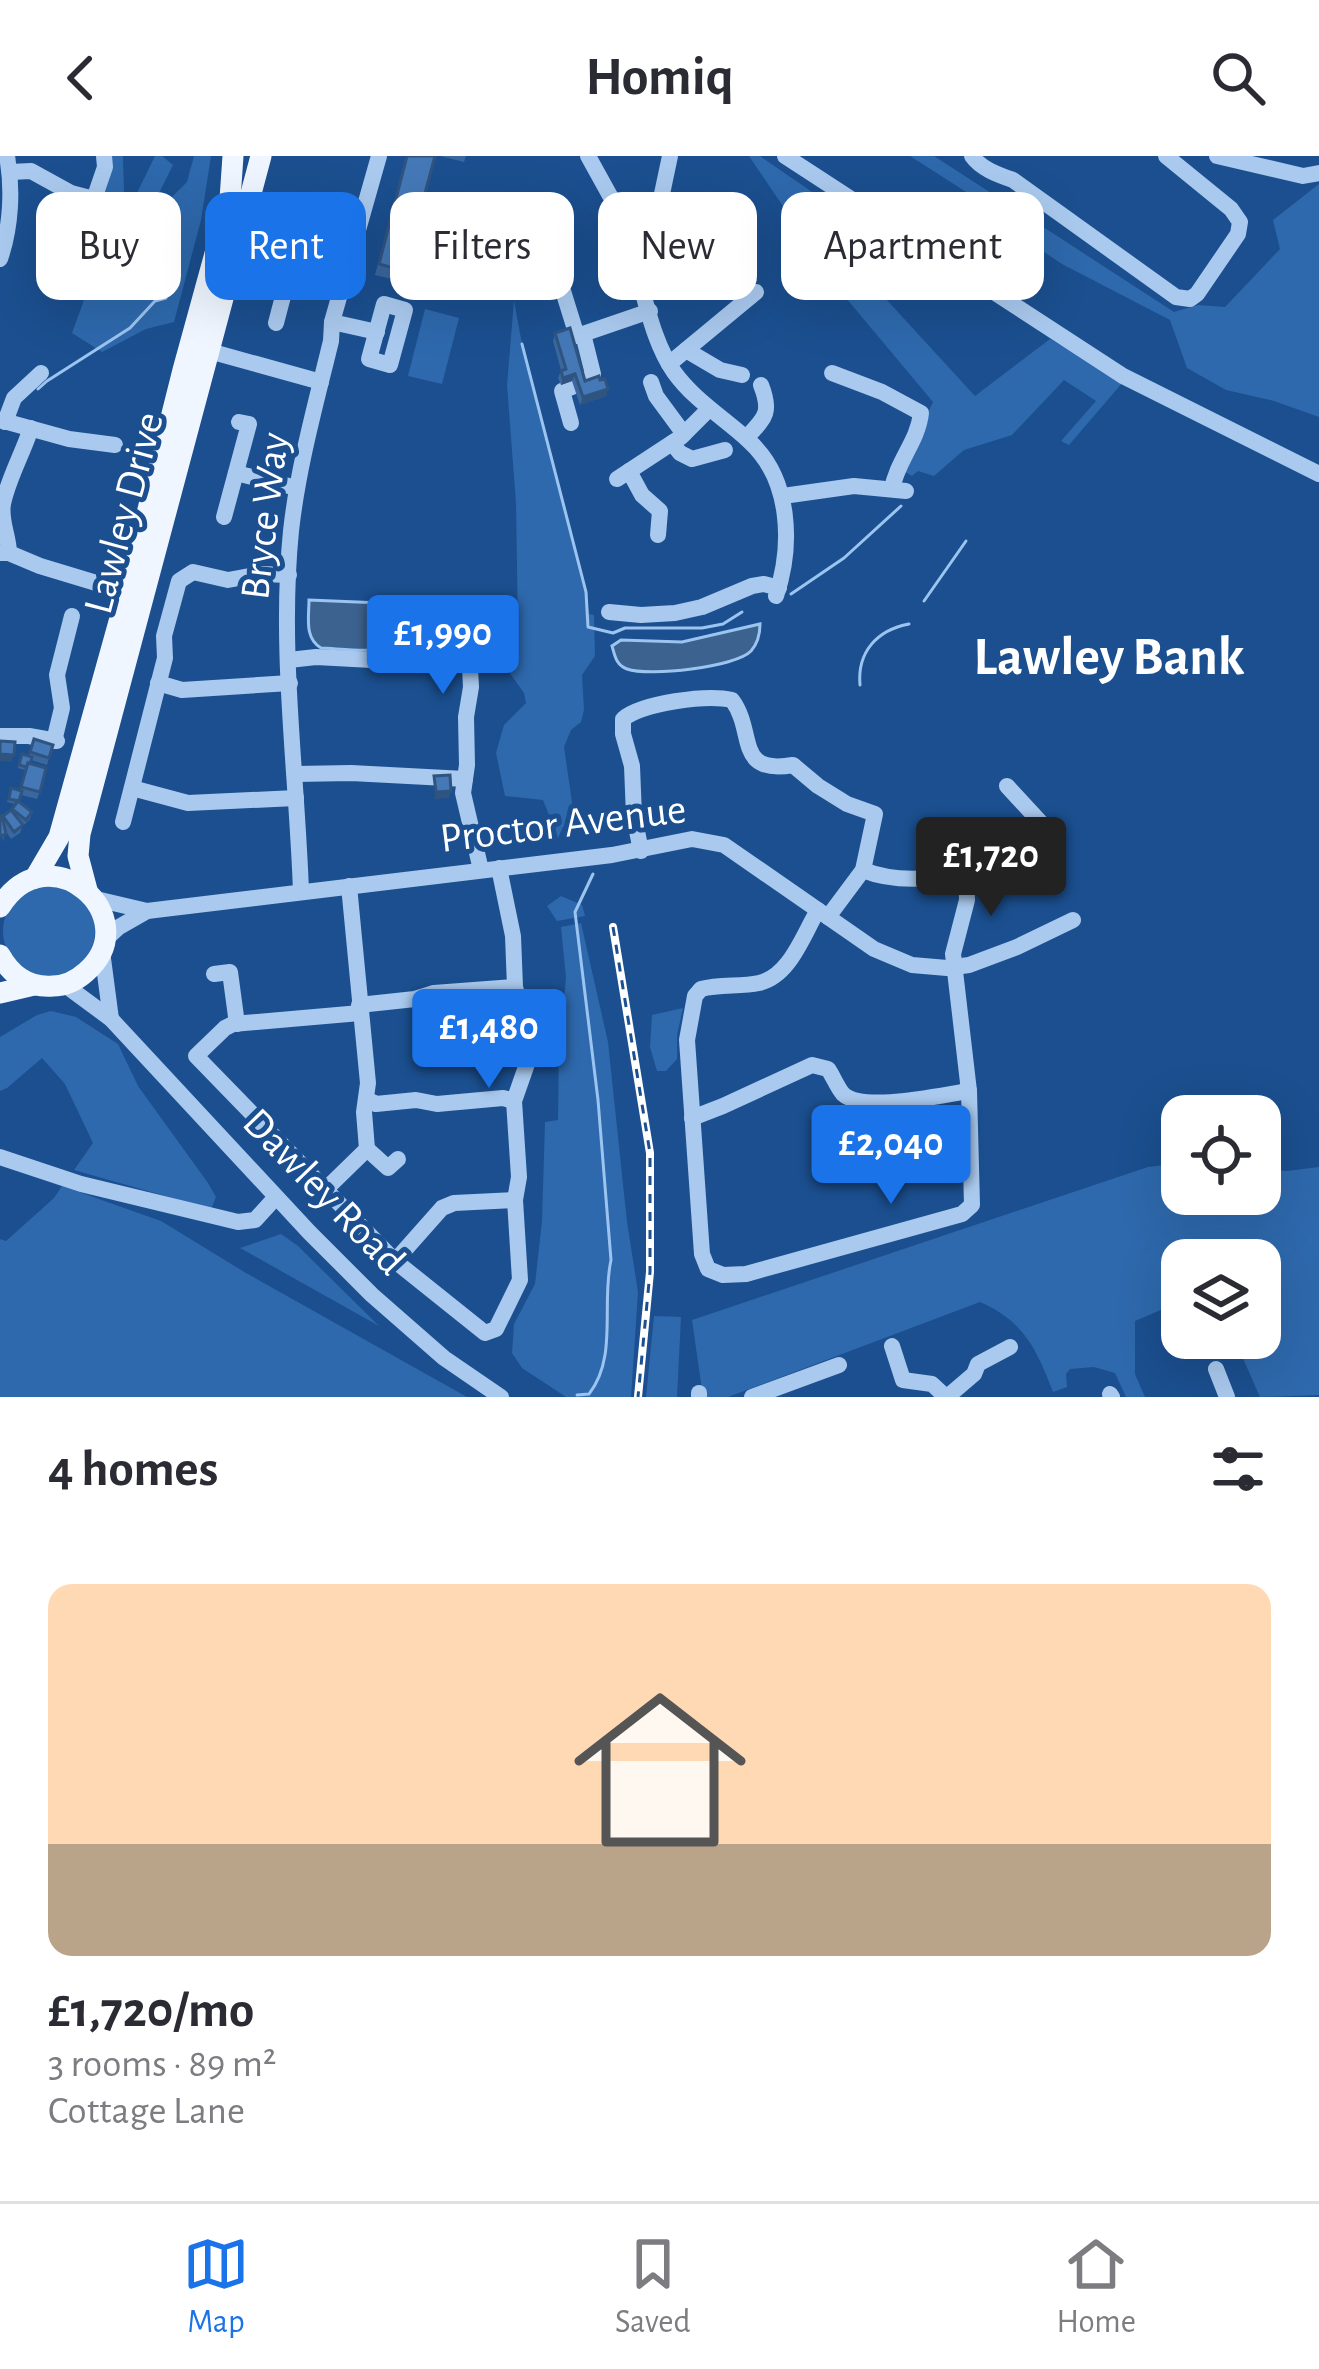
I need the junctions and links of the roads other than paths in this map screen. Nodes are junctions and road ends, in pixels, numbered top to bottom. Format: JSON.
{"nodes":[{"id":1,"x":104,"y":156,"type":"edge"},
{"id":2,"x":233,"y":156,"type":"edge"},
{"id":3,"x":247,"y":156,"type":"edge"},
{"id":4,"x":261,"y":156,"type":"edge"},
{"id":5,"x":379,"y":156,"type":"edge"},
{"id":6,"x":588,"y":156,"type":"edge"},
{"id":7,"x":670,"y":156,"type":"edge"},
{"id":8,"x":785,"y":156,"type":"edge"},
{"id":9,"x":972,"y":156,"type":"edge"},
{"id":10,"x":1166,"y":156,"type":"edge"},
{"id":11,"x":1217,"y":156,"type":"edge"},
{"id":12,"x":8,"y":164,"type":"edge"},
{"id":13,"x":1319,"y":173,"type":"edge"},
{"id":14,"x":69,"y":192,"type":"edge"},
{"id":15,"x":98,"y":192,"type":"edge"},
{"id":16,"x":230,"y":192,"type":"edge"},
{"id":17,"x":233,"y":192,"type":"edge"},
{"id":18,"x":607,"y":192,"type":"edge"},
{"id":19,"x":662,"y":192,"type":"edge"},
{"id":20,"x":5,"y":202,"type":"edge"},
{"id":21,"x":366,"y":202,"type":"edge"},
{"id":22,"x":0,"y":259,"type":"edge"},
{"id":23,"x":208,"y":300,"type":"edge"},
{"id":24,"x":282,"y":300,"type":"edge"},
{"id":25,"x":338,"y":300,"type":"edge"},
{"id":26,"x":565,"y":300,"type":"edge"},
{"id":27,"x":647,"y":300,"type":"edge"},
{"id":28,"x":746,"y":300,"type":"edge"},
{"id":29,"x":650,"y":311,"type":"junction"},
{"id":30,"x":332,"y":322,"type":"junction"},
{"id":31,"x":276,"y":323,"type":"dead end"},
{"id":32,"x":377,"y":332,"type":"dead end"},
{"id":33,"x":583,"y":334,"type":"junction"},
{"id":34,"x":198,"y":348,"type":"junction"},
{"id":35,"x":686,"y":350,"type":"junction"},
{"id":36,"x":669,"y":364,"type":"junction"},
{"id":37,"x":41,"y":373,"type":"dead end"},
{"id":38,"x":832,"y":373,"type":"dead end"},
{"id":39,"x":742,"y":375,"type":"dead end"},
{"id":40,"x":321,"y":382,"type":"junction"},
{"id":41,"x":651,"y":382,"type":"dead end"},
{"id":42,"x":761,"y":385,"type":"dead end"},
{"id":43,"x":709,"y":409,"type":"junction"},
{"id":44,"x":3,"y":421,"type":"edge"},
{"id":45,"x":239,"y":422,"type":"dead end"},
{"id":46,"x":571,"y":423,"type":"dead end"},
{"id":47,"x":31,"y":428,"type":"junction"},
{"id":48,"x":746,"y":438,"type":"junction"},
{"id":49,"x":678,"y":439,"type":"junction"},
{"id":50,"x":116,"y":445,"type":"dead end"},
{"id":51,"x":725,"y":450,"type":"dead end"},
{"id":52,"x":236,"y":473,"type":"junction"},
{"id":53,"x":1319,"y":474,"type":"edge"},
{"id":54,"x":297,"y":488,"type":"junction"},
{"id":55,"x":783,"y":496,"type":"junction"},
{"id":56,"x":224,"y":517,"type":"dead end"},
{"id":57,"x":658,"y":535,"type":"dead end"},
{"id":58,"x":4,"y":553,"type":"edge"},
{"id":59,"x":730,"y":574,"type":"dead end"},
{"id":60,"x":289,"y":575,"type":"junction"},
{"id":61,"x":738,"y":593,"type":"junction"},
{"id":62,"x":134,"y":595,"type":"junction"},
{"id":63,"x":609,"y":612,"type":"dead end"},
{"id":64,"x":72,"y":616,"type":"dead end"},
{"id":65,"x":289,"y":659,"type":"junction"},
{"id":66,"x":158,"y":683,"type":"junction"},
{"id":67,"x":290,"y":683,"type":"junction"},
{"id":68,"x":0,"y":736,"type":"edge"},
{"id":69,"x":296,"y":774,"type":"junction"},
{"id":70,"x":465,"y":779,"type":"junction"},
{"id":71,"x":1007,"y":787,"type":"dead end"},
{"id":72,"x":132,"y":788,"type":"junction"},
{"id":73,"x":296,"y":798,"type":"junction"},
{"id":74,"x":123,"y":822,"type":"dead end"},
{"id":75,"x":641,"y":851,"type":"junction"},
{"id":76,"x":490,"y":869,"type":"junction"},
{"id":77,"x":862,"y":870,"type":"junction"},
{"id":78,"x":966,"y":871,"type":"junction"},
{"id":79,"x":18,"y":883,"type":"edge"},
{"id":80,"x":349,"y":886,"type":"junction"},
{"id":81,"x":302,"y":892,"type":"junction"},
{"id":82,"x":91,"y":895,"type":"junction"},
{"id":83,"x":0,"y":907,"type":"edge"},
{"id":84,"x":147,"y":911,"type":"junction"},
{"id":85,"x":823,"y":914,"type":"junction"},
{"id":86,"x":1073,"y":920,"type":"dead end"},
{"id":87,"x":103,"y":945,"type":"junction"},
{"id":88,"x":0,"y":956,"type":"edge"},
{"id":89,"x":954,"y":968,"type":"junction"},
{"id":90,"x":214,"y":974,"type":"dead end"},
{"id":91,"x":34,"y":985,"type":"junction"},
{"id":92,"x":65,"y":985,"type":"junction"},
{"id":93,"x":515,"y":987,"type":"junction"},
{"id":94,"x":0,"y":993,"type":"edge"},
{"id":95,"x":360,"y":1009,"type":"junction"},
{"id":96,"x":111,"y":1019,"type":"junction"},
{"id":97,"x":237,"y":1024,"type":"junction"},
{"id":98,"x":969,"y":1091,"type":"junction"},
{"id":99,"x":366,"y":1100,"type":"junction"},
{"id":100,"x":514,"y":1101,"type":"junction"},
{"id":101,"x":692,"y":1118,"type":"junction"},
{"id":102,"x":367,"y":1148,"type":"junction"},
{"id":103,"x":0,"y":1157,"type":"edge"},
{"id":104,"x":398,"y":1159,"type":"dead end"},
{"id":105,"x":325,"y":1190,"type":"junction"},
{"id":106,"x":276,"y":1197,"type":"junction"},
{"id":107,"x":515,"y":1199,"type":"junction"},
{"id":108,"x":394,"y":1262,"type":"junction"},
{"id":109,"x":892,"y":1346,"type":"dead end"},
{"id":110,"x":1010,"y":1347,"type":"dead end"},
{"id":111,"x":839,"y":1365,"type":"dead end"},
{"id":112,"x":1216,"y":1369,"type":"dead end"},
{"id":113,"x":787,"y":1388,"type":"edge"},
{"id":114,"x":501,"y":1397,"type":"edge"},
{"id":115,"x":752,"y":1397,"type":"edge"},
{"id":116,"x":946,"y":1397,"type":"edge"},
{"id":117,"x":1227,"y":1397,"type":"edge"}],
"edges":[{"from":1,"to":15,"type":"street"},
{"from":2,"to":16,"type":"main road","name":"Lawley Drive"},
{"from":3,"to":17,"type":"main road"},
{"from":4,"to":34,"type":"main road","name":"Lawley Drive"},
{"from":5,"to":21,"type":"street","name":"Bryce Way"},
{"from":6,"to":18,"type":"street"},
{"from":7,"to":19,"type":"street"},
{"from":8,"to":53,"type":"street"},
{"from":9,"to":10,"type":"street"},
{"from":11,"to":13,"type":"street"},
{"from":12,"to":14,"type":"street"},
{"from":12,"to":20,"type":"street"},
{"from":20,"to":22,"type":"street"},
{"from":23,"to":34,"type":"main road","name":"Lawley Drive"},
{"from":24,"to":31,"type":"street"},
{"from":25,"to":30,"type":"street","name":"Bryce Way"},
{"from":26,"to":33,"type":"street"},
{"from":27,"to":29,"type":"street"},
{"from":28,"to":35,"type":"street"},
{"from":29,"to":33,"type":"street"},
{"from":29,"to":36,"type":"street"},
{"from":30,"to":32,"type":"street"},
{"from":30,"to":40,"type":"street","name":"Bryce Way"},
{"from":33,"to":46,"type":"street"},
{"from":34,"to":40,"type":"street"},
{"from":34,"to":62,"type":"main road","name":"Lawley Drive"},
{"from":35,"to":36,"type":"street"},
{"from":35,"to":39,"type":"street"},
{"from":36,"to":43,"type":"street"},
{"from":37,"to":44,"type":"street"},
{"from":38,"to":55,"type":"street"},
{"from":40,"to":54,"type":"street","name":"Bryce Way"},
{"from":41,"to":49,"type":"street"},
{"from":42,"to":48,"type":"street"},
{"from":43,"to":48,"type":"street"},
{"from":43,"to":49,"type":"street"},
{"from":44,"to":47,"type":"street"},
{"from":45,"to":52,"type":"street"},
{"from":47,"to":50,"type":"street"},
{"from":47,"to":58,"type":"street"},
{"from":48,"to":55,"type":"street"},
{"from":49,"to":51,"type":"street"},
{"from":49,"to":57,"type":"street"},
{"from":52,"to":54,"type":"street"},
{"from":52,"to":56,"type":"street"},
{"from":54,"to":60,"type":"street","name":"Bryce Way"},
{"from":55,"to":61,"type":"street"},
{"from":58,"to":62,"type":"street"},
{"from":59,"to":61,"type":"street"},
{"from":60,"to":65,"type":"street","name":"Bryce Way"},
{"from":60,"to":66,"type":"street"},
{"from":61,"to":63,"type":"street"},
{"from":62,"to":79,"type":"main road","name":"Lawley Drive"},
{"from":62,"to":82,"type":"main road","name":"Lawley Drive"},
{"from":64,"to":68,"type":"street"},
{"from":65,"to":67,"type":"street","name":"Bryce Way"},
{"from":65,"to":70,"type":"street"},
{"from":66,"to":67,"type":"street"},
{"from":66,"to":72,"type":"street"},
{"from":67,"to":69,"type":"street","name":"Bryce Way"},
{"from":69,"to":70,"type":"street"},
{"from":69,"to":73,"type":"street","name":"Bryce Way"},
{"from":70,"to":76,"type":"street"},
{"from":71,"to":78,"type":"street"},
{"from":72,"to":73,"type":"street"},
{"from":72,"to":74,"type":"street"},
{"from":73,"to":81,"type":"street","name":"Bryce Way"},
{"from":75,"to":76,"type":"street","name":"Proctor Avenue"},
{"from":75,"to":77,"type":"street"},
{"from":75,"to":85,"type":"street","name":"Proctor Avenue"},
{"from":76,"to":80,"type":"street","name":"Proctor Avenue"},
{"from":76,"to":93,"type":"street"},
{"from":77,"to":78,"type":"street"},
{"from":77,"to":85,"type":"street"},
{"from":78,"to":89,"type":"street"},
{"from":79,"to":82,"type":"main road"},
{"from":79,"to":83,"type":"main road","name":"Lawley Drive"},
{"from":80,"to":81,"type":"street","name":"Proctor Avenue"},
{"from":80,"to":95,"type":"street"},
{"from":81,"to":84,"type":"street","name":"Proctor Avenue"},
{"from":82,"to":84,"type":"street","name":"Proctor Avenue"},
{"from":82,"to":87,"type":"main road","name":"Lawley Drive"},
{"from":84,"to":87,"type":"street","name":"Proctor Avenue"},
{"from":85,"to":89,"type":"street","name":"Proctor Avenue"},
{"from":85,"to":101,"type":"street"},
{"from":86,"to":89,"type":"street"},
{"from":87,"to":92,"type":"main road"},
{"from":87,"to":96,"type":"street"},
{"from":88,"to":91,"type":"main road"},
{"from":89,"to":98,"type":"street"},
{"from":90,"to":97,"type":"street"},
{"from":91,"to":92,"type":"main road"},
{"from":91,"to":94,"type":"main road"},
{"from":92,"to":96,"type":"street","name":"Dawley Road"},
{"from":93,"to":95,"type":"street"},
{"from":93,"to":100,"type":"street"},
{"from":95,"to":97,"type":"street"},
{"from":95,"to":99,"type":"street"},
{"from":96,"to":106,"type":"street","name":"Dawley Road"},
{"from":97,"to":105,"type":"street"},
{"from":98,"to":101,"type":"street"},
{"from":98,"to":101,"type":"street"},
{"from":99,"to":100,"type":"street"},
{"from":99,"to":102,"type":"street"},
{"from":100,"to":107,"type":"street"},
{"from":102,"to":104,"type":"street"},
{"from":102,"to":105,"type":"street"},
{"from":103,"to":106,"type":"street"},
{"from":105,"to":108,"type":"street"},
{"from":106,"to":114,"type":"street","name":"Dawley Road"},
{"from":107,"to":108,"type":"street"},
{"from":107,"to":108,"type":"street"},
{"from":109,"to":116,"type":"street"},
{"from":110,"to":116,"type":"street"},
{"from":111,"to":113,"type":"street"},
{"from":112,"to":117,"type":"street"},
{"from":113,"to":115,"type":"street"}]}
